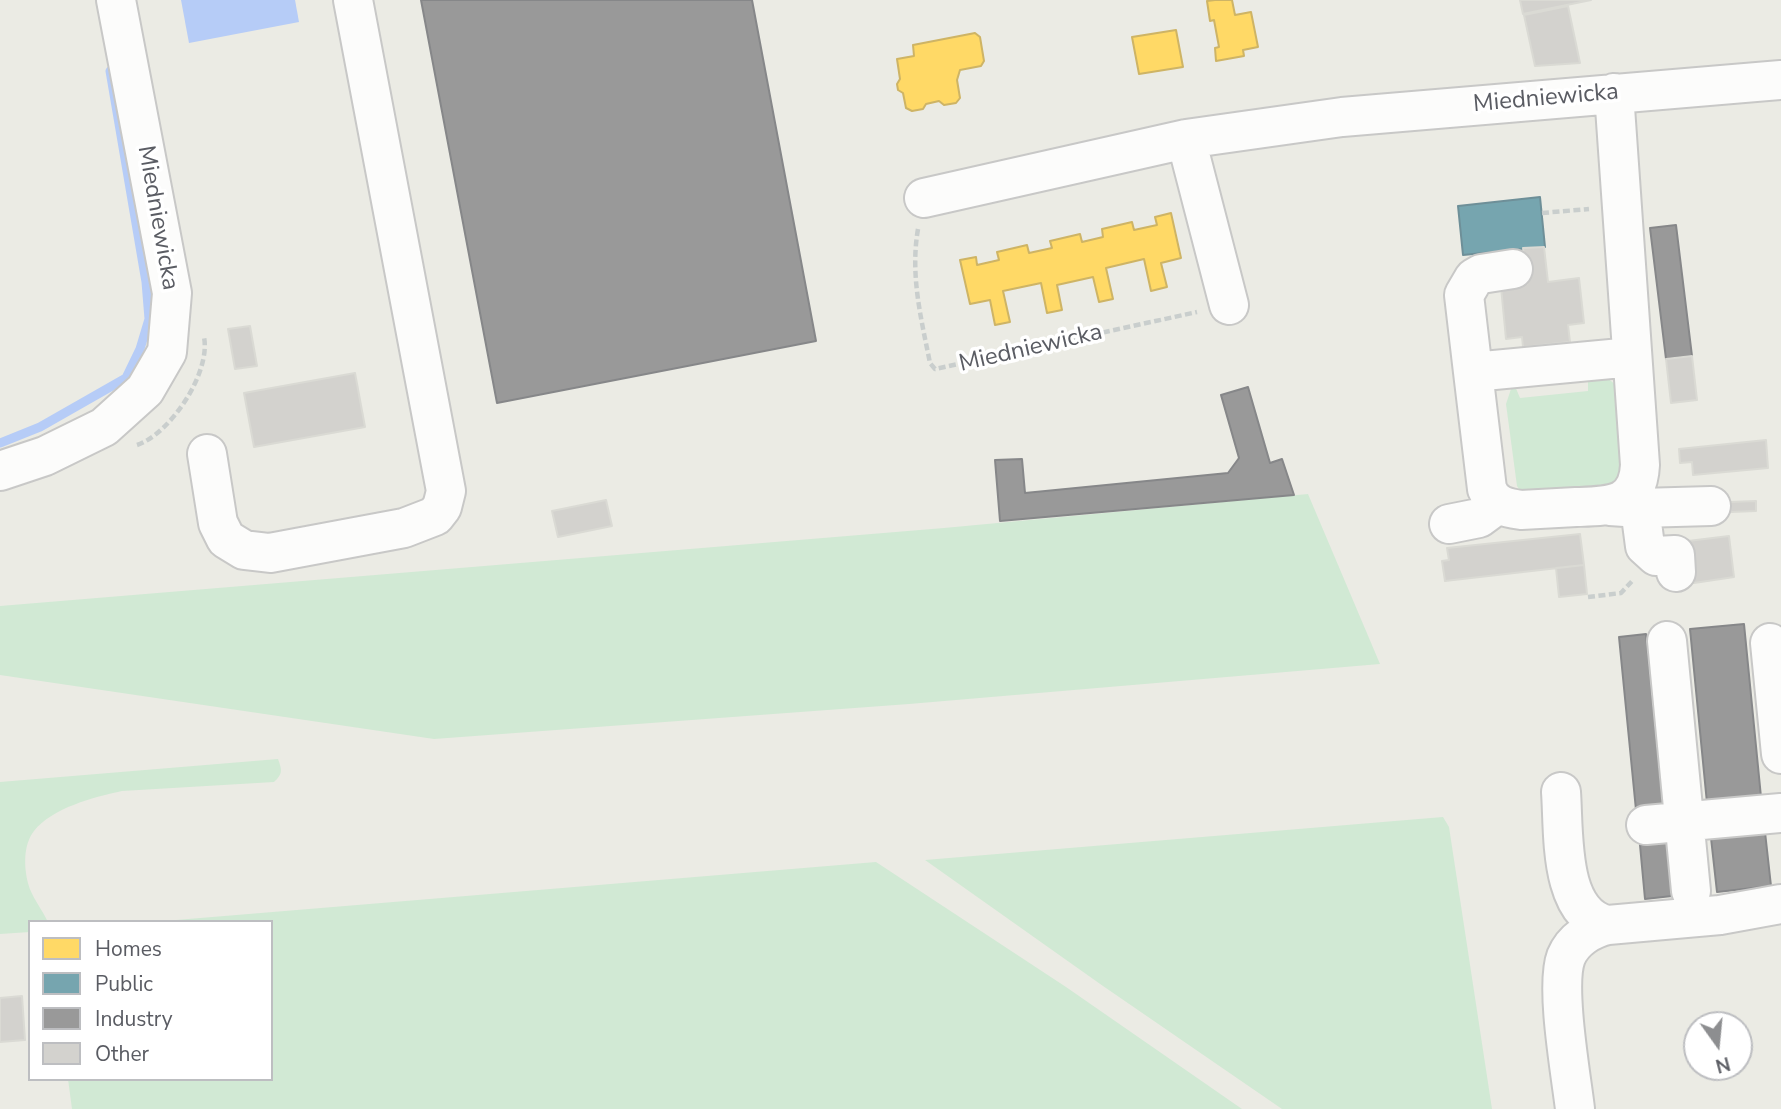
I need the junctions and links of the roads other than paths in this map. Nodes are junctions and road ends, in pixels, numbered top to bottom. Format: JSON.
{"nodes":[{"id":1,"x":116,"y":0,"type":"edge"},
{"id":2,"x":353,"y":0,"type":"edge"},
{"id":3,"x":1781,"y":80,"type":"edge"},
{"id":4,"x":1614,"y":93,"type":"junction"},
{"id":5,"x":1186,"y":139,"type":"junction"},
{"id":6,"x":924,"y":198,"type":"road end"},
{"id":7,"x":1513,"y":269,"type":"dead end"},
{"id":8,"x":1229,"y":305,"type":"road end"},
{"id":9,"x":1632,"y":357,"type":"junction"},
{"id":10,"x":1473,"y":372,"type":"junction"},
{"id":11,"x":207,"y":454,"type":"dead end"},
{"id":12,"x":0,"y":471,"type":"edge"},
{"id":13,"x":1498,"y":504,"type":"junction"},
{"id":14,"x":1711,"y":506,"type":"dead end"},
{"id":15,"x":1625,"y":507,"type":"junction"},
{"id":16,"x":1449,"y":524,"type":"dead end"},
{"id":17,"x":1666,"y":564,"type":"road end"},
{"id":18,"x":1667,"y":640,"type":"dead end"},
{"id":19,"x":1770,"y":643,"type":"dead end"},
{"id":20,"x":1781,"y":754,"type":"edge"},
{"id":21,"x":1561,"y":792,"type":"dead end"},
{"id":22,"x":1781,"y":813,"type":"edge"},
{"id":23,"x":1685,"y":822,"type":"junction"},
{"id":24,"x":1646,"y":825,"type":"dead end"},
{"id":25,"x":1692,"y":891,"type":"dead end"},
{"id":26,"x":1781,"y":904,"type":"edge"},
{"id":27,"x":1608,"y":925,"type":"junction"},
{"id":28,"x":1576,"y":1109,"type":"edge"}],
"edges":[{"from":1,"to":12,"type":"street","name":"Miedniewicka"},
{"from":2,"to":11,"type":"street"},
{"from":3,"to":4,"type":"street","name":"Miedniewicka"},
{"from":4,"to":5,"type":"street","name":"Miedniewicka"},
{"from":4,"to":9,"type":"street"},
{"from":5,"to":6,"type":"street","name":"Miedniewicka"},
{"from":5,"to":8,"type":"street"},
{"from":7,"to":10,"type":"street"},
{"from":9,"to":10,"type":"street"},
{"from":9,"to":15,"type":"street"},
{"from":10,"to":13,"type":"street"},
{"from":13,"to":15,"type":"street"},
{"from":13,"to":16,"type":"street"},
{"from":14,"to":15,"type":"street"},
{"from":15,"to":17,"type":"street"},
{"from":18,"to":23,"type":"street"},
{"from":19,"to":20,"type":"street"},
{"from":21,"to":27,"type":"street"},
{"from":22,"to":23,"type":"street"},
{"from":23,"to":24,"type":"street"},
{"from":23,"to":25,"type":"street"},
{"from":26,"to":27,"type":"street"},
{"from":27,"to":28,"type":"street"}]}
